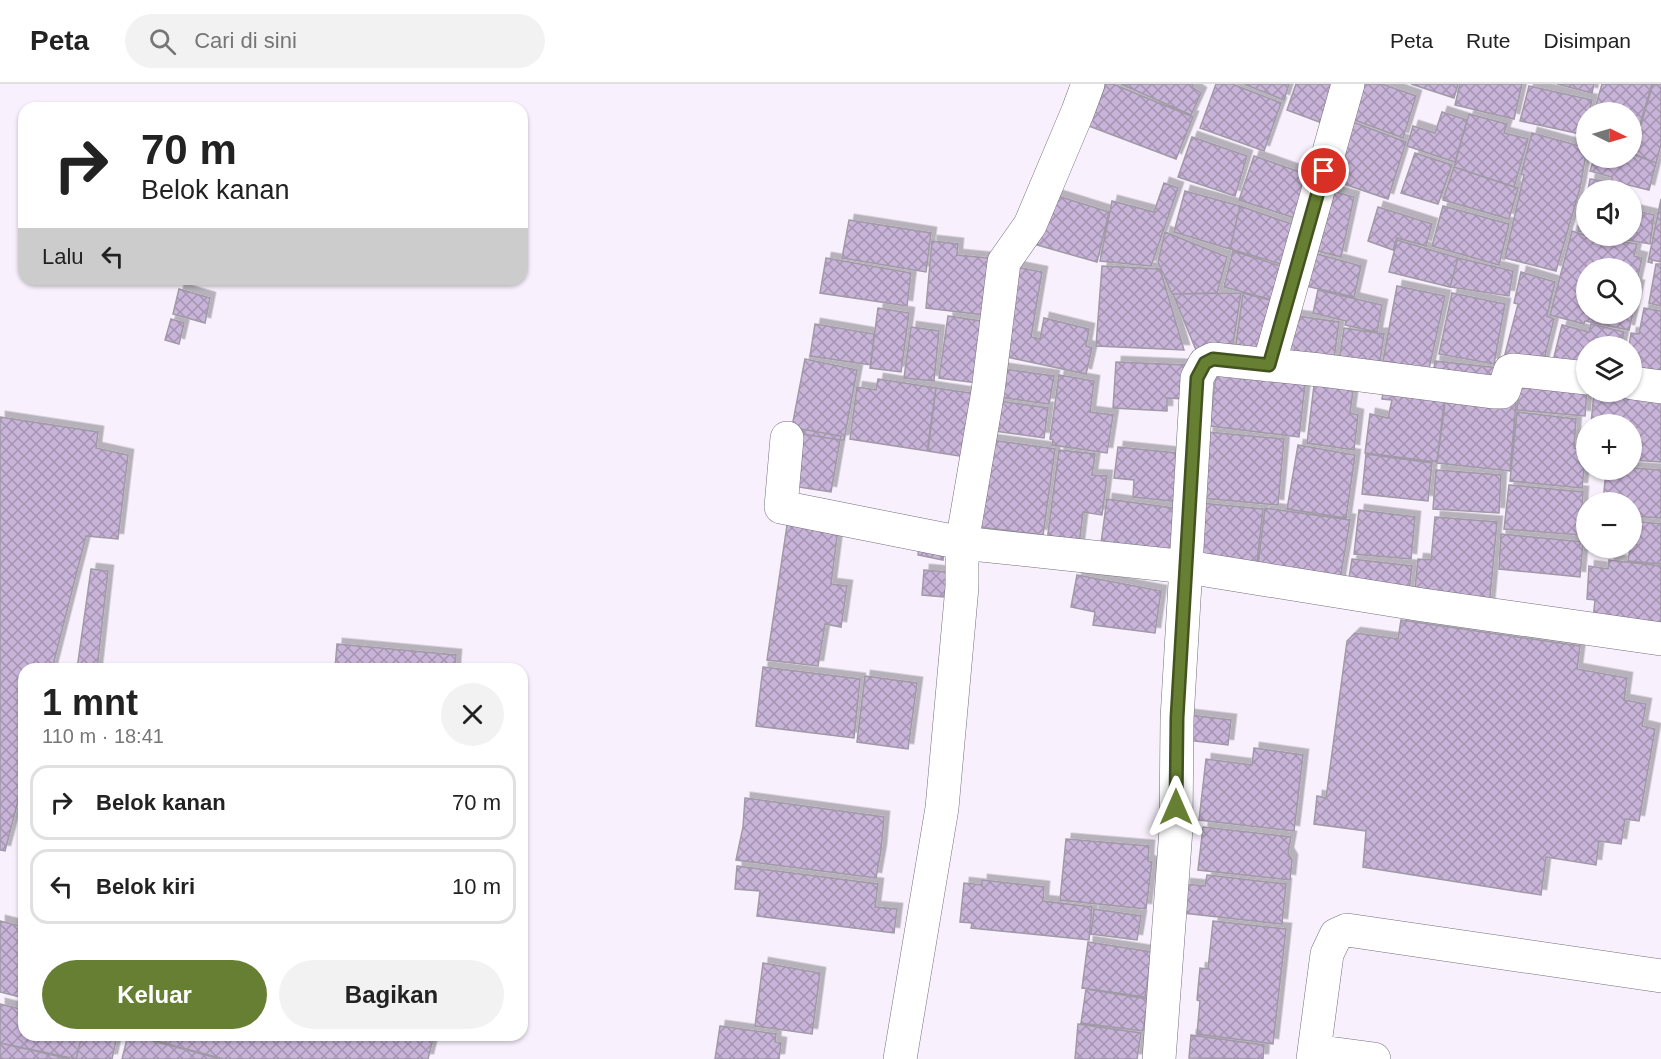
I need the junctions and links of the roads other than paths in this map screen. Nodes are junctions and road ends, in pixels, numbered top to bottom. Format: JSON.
{"nodes":[{"id":1,"x":1088,"y":84,"type":"edge"},
{"id":2,"x":1348,"y":84,"type":"edge"},
{"id":3,"x":1269,"y":365,"type":"junction"},
{"id":4,"x":1576,"y":377,"type":"edge"},
{"id":5,"x":1642,"y":384,"type":"edge"},
{"id":6,"x":1661,"y":387,"type":"edge"},
{"id":7,"x":787,"y":438,"type":"dead end"},
{"id":8,"x":962,"y":543,"type":"junction"},
{"id":9,"x":1187,"y":567,"type":"junction"},
{"id":10,"x":1661,"y":639,"type":"edge"},
{"id":11,"x":1660,"y":972,"type":"edge"},
{"id":12,"x":1314,"y":1055,"type":"edge"},
{"id":13,"x":900,"y":1059,"type":"edge"},
{"id":14,"x":1159,"y":1059,"type":"edge"},
{"id":15,"x":1374,"y":1059,"type":"edge"}],
"edges":[{"from":1,"to":8,"type":"street"},
{"from":2,"to":3,"type":"street"},
{"from":3,"to":4,"type":"street"},
{"from":3,"to":9,"type":"street"},
{"from":5,"to":6,"type":"street"},
{"from":7,"to":8,"type":"street"},
{"from":8,"to":9,"type":"street"},
{"from":8,"to":13,"type":"street"},
{"from":9,"to":10,"type":"street"},
{"from":9,"to":14,"type":"street"},
{"from":11,"to":12,"type":"street"},
{"from":12,"to":15,"type":"street"}]}
